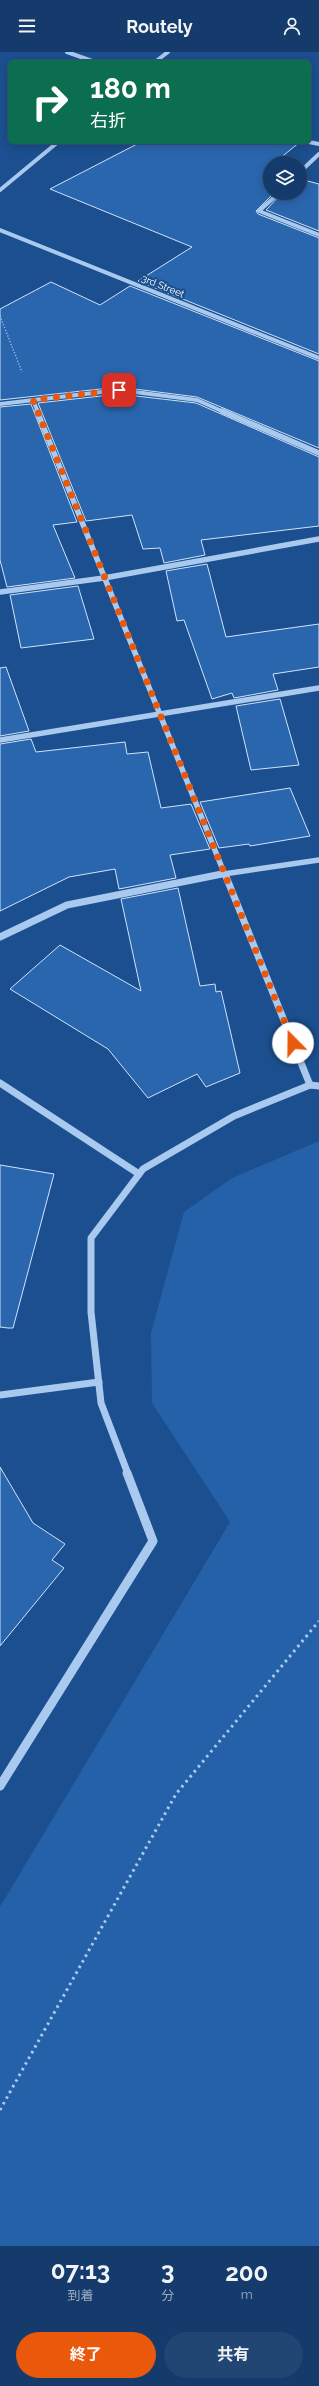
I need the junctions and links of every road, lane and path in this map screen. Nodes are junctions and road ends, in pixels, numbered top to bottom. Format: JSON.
{"nodes":[{"id":1,"x":67,"y":52,"type":"edge"},
{"id":2,"x":168,"y":52,"type":"edge"},
{"id":3,"x":89,"y":60,"type":"edge"},
{"id":4,"x":158,"y":60,"type":"edge"},
{"id":5,"x":56,"y":144,"type":"edge"},
{"id":6,"x":319,"y":154,"type":"edge"},
{"id":7,"x":307,"y":165,"type":"edge"},
{"id":8,"x":0,"y":190,"type":"edge"},
{"id":9,"x":271,"y":200,"type":"edge"},
{"id":10,"x":0,"y":230,"type":"edge"},
{"id":11,"x":319,"y":234,"type":"edge"},
{"id":12,"x":0,"y":316,"type":"edge"},
{"id":13,"x":319,"y":358,"type":"edge"},
{"id":14,"x":33,"y":400,"type":"junction"},
{"id":15,"x":0,"y":404,"type":"edge"},
{"id":16,"x":319,"y":453,"type":"edge"},
{"id":17,"x":319,"y":539,"type":"edge"},
{"id":18,"x":104,"y":578,"type":"junction"},
{"id":19,"x":0,"y":592,"type":"edge"},
{"id":20,"x":319,"y":688,"type":"edge"},
{"id":21,"x":159,"y":713,"type":"junction"},
{"id":22,"x":0,"y":740,"type":"edge"},
{"id":23,"x":319,"y":860,"type":"edge"},
{"id":24,"x":224,"y":874,"type":"junction"},
{"id":25,"x":0,"y":937,"type":"edge"},
{"id":26,"x":0,"y":1083,"type":"edge"},
{"id":27,"x":310,"y":1085,"type":"junction"},
{"id":28,"x":319,"y":1086,"type":"edge"},
{"id":29,"x":139,"y":1174,"type":"junction"},
{"id":30,"x":99,"y":1382,"type":"junction"},
{"id":31,"x":0,"y":1395,"type":"edge"},
{"id":32,"x":319,"y":1622,"type":"edge"},
{"id":33,"x":0,"y":1786,"type":"edge"},
{"id":34,"x":0,"y":2110,"type":"edge"}],
"edges":[{"from":1,"to":3,"type":"street"},
{"from":2,"to":4,"type":"street"},
{"from":5,"to":8,"type":"street"},
{"from":6,"to":7,"type":"street"},
{"from":9,"to":11,"type":"street"},
{"from":10,"to":13,"type":"street","name":"3rd Street"},
{"from":12,"to":14,"type":"path"},
{"from":14,"to":15,"type":"street"},
{"from":14,"to":16,"type":"street"},
{"from":14,"to":18,"type":"street"},
{"from":17,"to":18,"type":"street"},
{"from":18,"to":19,"type":"street"},
{"from":18,"to":21,"type":"street"},
{"from":20,"to":21,"type":"street"},
{"from":21,"to":22,"type":"street"},
{"from":21,"to":24,"type":"street"},
{"from":23,"to":24,"type":"street"},
{"from":24,"to":25,"type":"street"},
{"from":24,"to":27,"type":"street"},
{"from":26,"to":29,"type":"street"},
{"from":27,"to":28,"type":"street"},
{"from":27,"to":29,"type":"street"},
{"from":29,"to":30,"type":"street"},
{"from":30,"to":31,"type":"street"},
{"from":30,"to":33,"type":"street"},
{"from":32,"to":34,"type":"path"}]}
